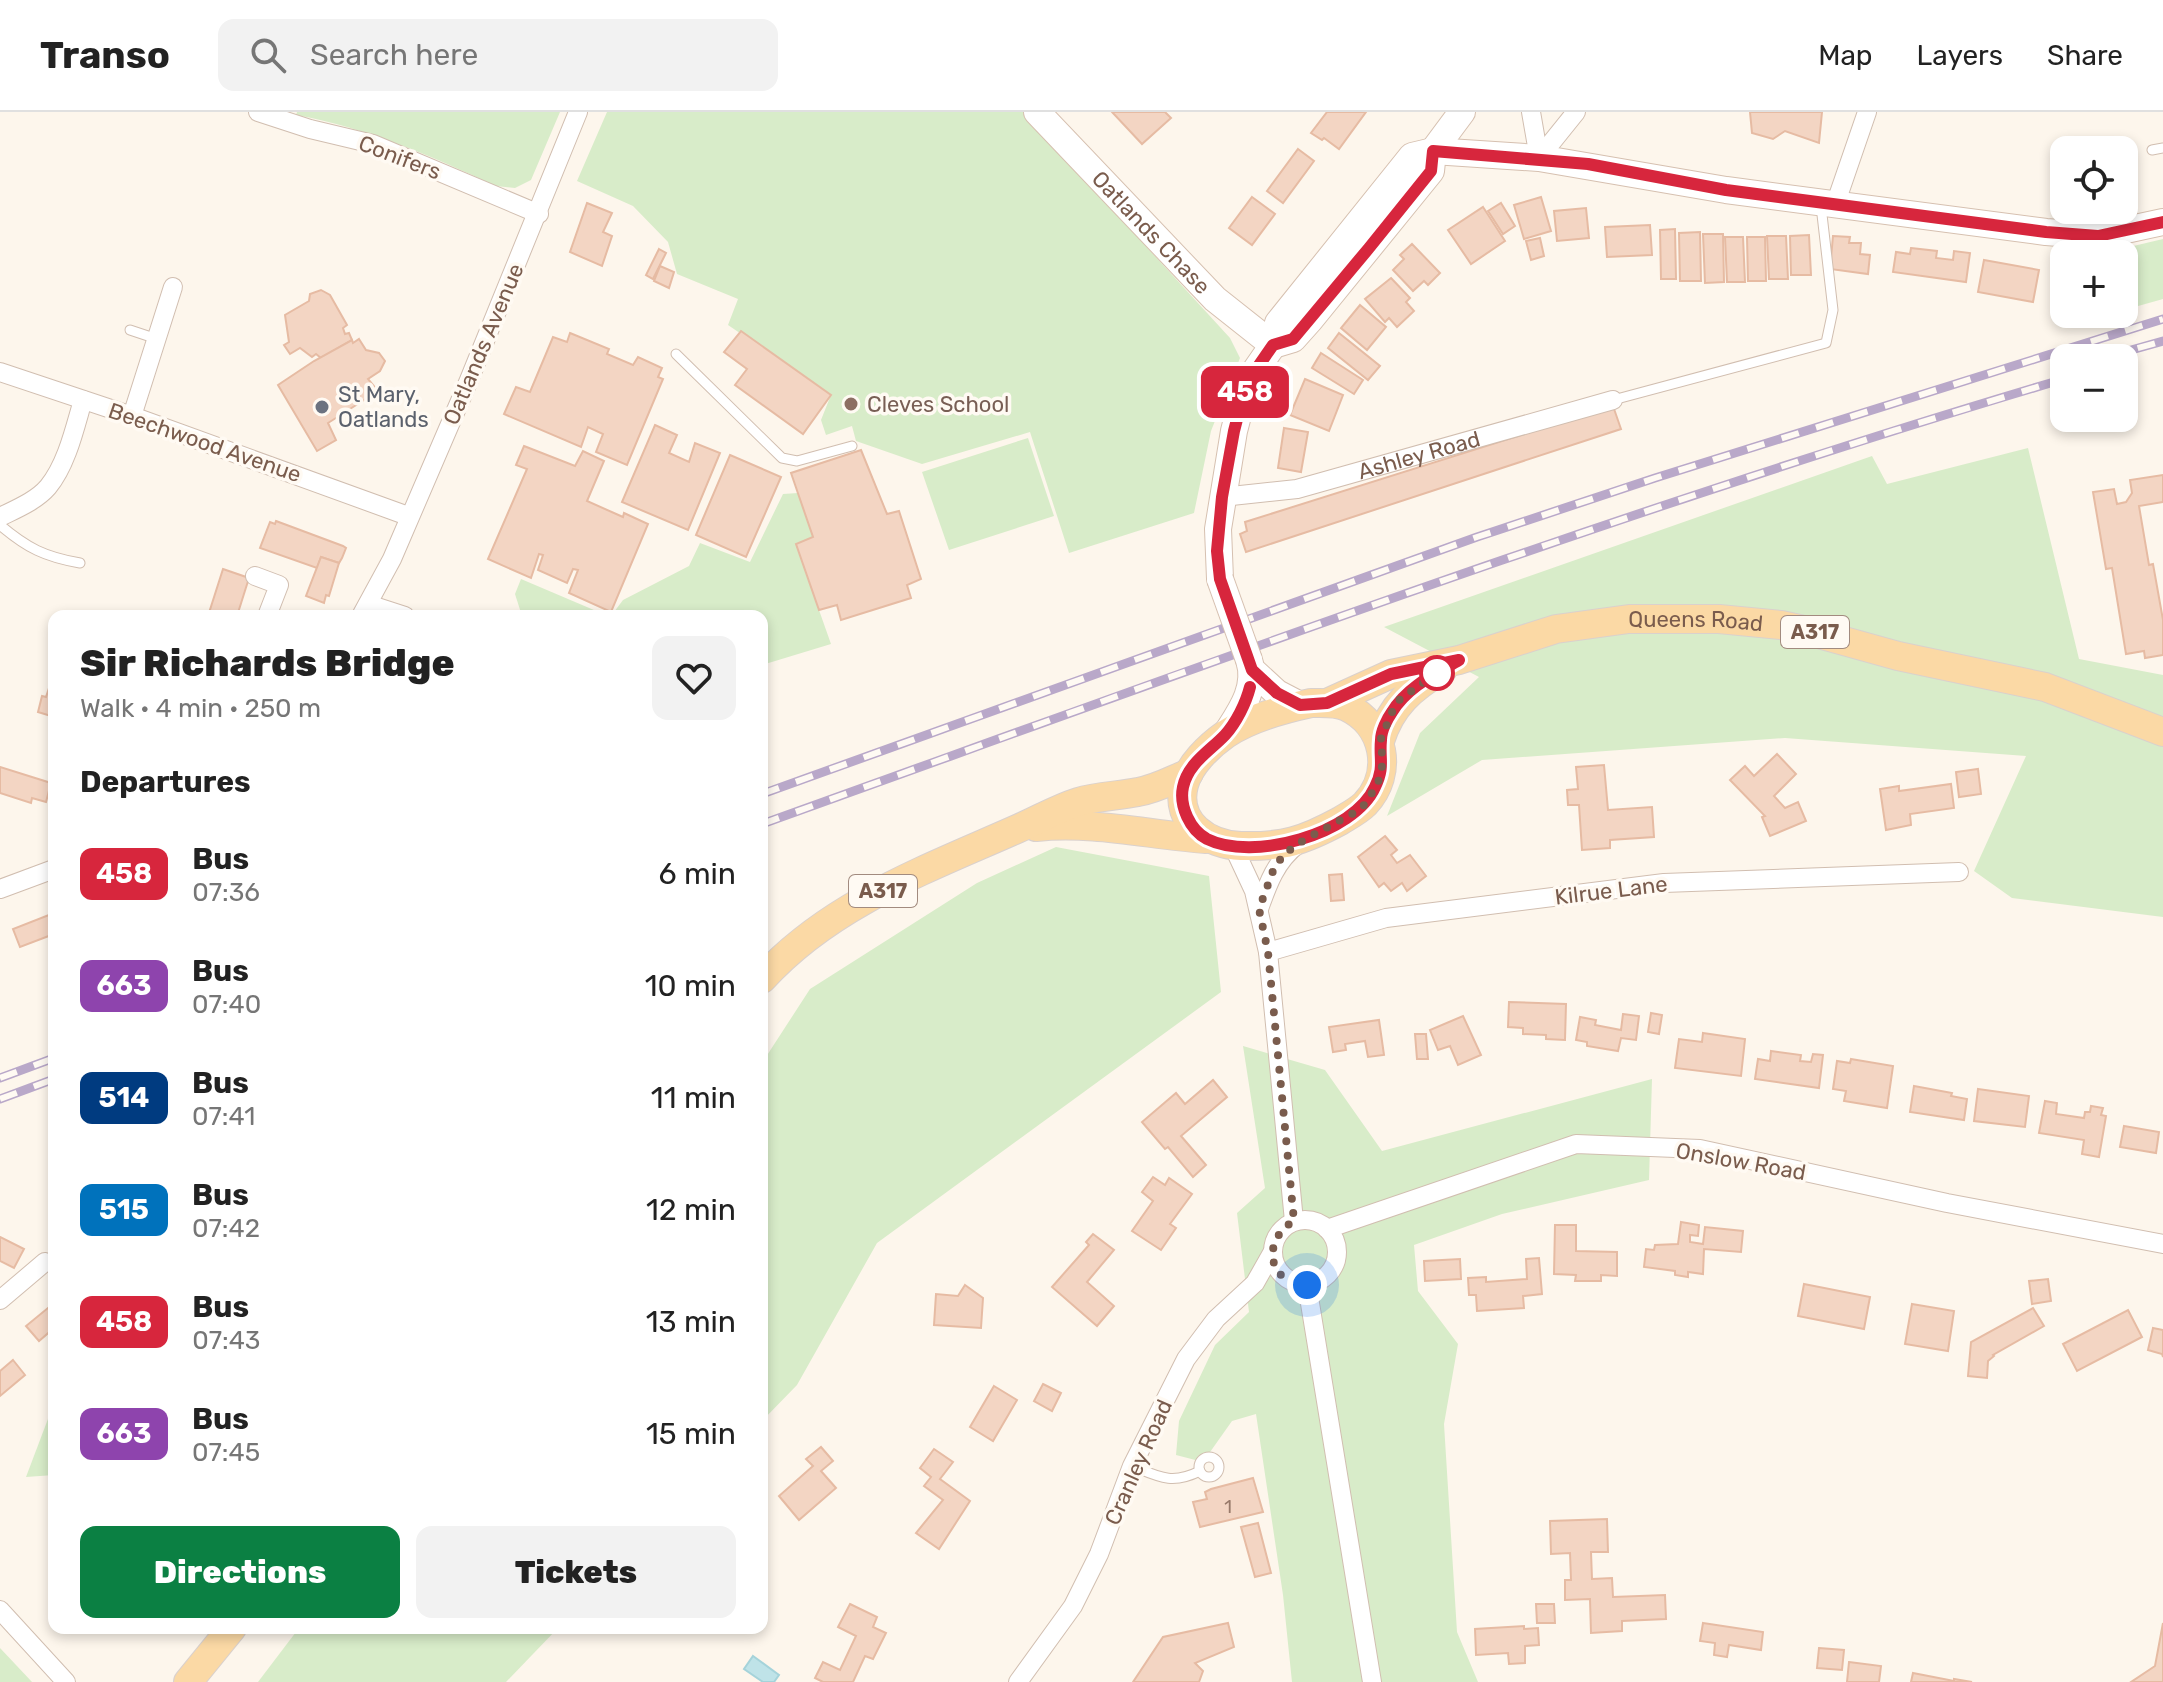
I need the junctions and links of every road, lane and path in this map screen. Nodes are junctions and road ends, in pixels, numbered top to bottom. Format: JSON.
{"nodes":[{"id":1,"x":258,"y":112,"type":"edge"},
{"id":2,"x":578,"y":112,"type":"edge"},
{"id":3,"x":1037,"y":112,"type":"edge"},
{"id":4,"x":1462,"y":112,"type":"edge"},
{"id":5,"x":1531,"y":112,"type":"edge"},
{"id":6,"x":1576,"y":112,"type":"edge"},
{"id":7,"x":1867,"y":112,"type":"edge"},
{"id":8,"x":2163,"y":148,"type":"edge"},
{"id":9,"x":2152,"y":150,"type":"dead end"},
{"id":10,"x":1433,"y":151,"type":"junction"},
{"id":11,"x":1539,"y":158,"type":"junction"},
{"id":12,"x":1828,"y":204,"type":"junction"},
{"id":13,"x":539,"y":214,"type":"junction"},
{"id":14,"x":2163,"y":222,"type":"edge"},
{"id":15,"x":173,"y":287,"type":"dead end"},
{"id":16,"x":130,"y":330,"type":"dead end"},
{"id":17,"x":157,"y":339,"type":"junction"},
{"id":18,"x":1273,"y":345,"type":"junction"},
{"id":19,"x":676,"y":354,"type":"dead end"},
{"id":20,"x":0,"y":372,"type":"edge"},
{"id":21,"x":83,"y":400,"type":"junction"},
{"id":22,"x":1613,"y":400,"type":"joint"},
{"id":23,"x":132,"y":416,"type":"junction"},
{"id":24,"x":852,"y":446,"type":"dead end"},
{"id":25,"x":1222,"y":497,"type":"junction"},
{"id":26,"x":408,"y":516,"type":"junction"},
{"id":27,"x":0,"y":517,"type":"edge"},
{"id":28,"x":0,"y":525,"type":"edge"},
{"id":29,"x":80,"y":563,"type":"dead end"},
{"id":30,"x":255,"y":576,"type":"dead end"},
{"id":31,"x":269,"y":610,"type":"edge"},
{"id":32,"x":364,"y":610,"type":"edge"},
{"id":33,"x":1459,"y":660,"type":"junction"},
{"id":34,"x":1250,"y":665,"type":"junction"},
{"id":35,"x":1313,"y":704,"type":"junction"},
{"id":36,"x":2163,"y":732,"type":"edge"},
{"id":37,"x":1226,"y":734,"type":"junction"},
{"id":38,"x":1380,"y":741,"type":"junction"},
{"id":39,"x":1189,"y":773,"type":"junction"},
{"id":40,"x":1019,"y":828,"type":"junction"},
{"id":41,"x":1304,"y":840,"type":"junction"},
{"id":42,"x":1220,"y":842,"type":"junction"},
{"id":43,"x":48,"y":871,"type":"edge"},
{"id":44,"x":1959,"y":872,"type":"dead end"},
{"id":45,"x":0,"y":889,"type":"edge"},
{"id":46,"x":1259,"y":909,"type":"junction"},
{"id":47,"x":1268,"y":952,"type":"junction"},
{"id":48,"x":768,"y":973,"type":"edge"},
{"id":49,"x":1294,"y":1221,"type":"junction"},
{"id":50,"x":1327,"y":1229,"type":"junction"},
{"id":51,"x":2163,"y":1244,"type":"edge"},
{"id":52,"x":1272,"y":1253,"type":"junction"},
{"id":53,"x":45,"y":1262,"type":"dead end"},
{"id":54,"x":1307,"y":1285,"type":"junction"},
{"id":55,"x":0,"y":1300,"type":"edge"},
{"id":56,"x":1132,"y":1466,"type":"junction"},
{"id":57,"x":1200,"y":1471,"type":"dead end"},
{"id":58,"x":0,"y":1610,"type":"edge"},
{"id":59,"x":227,"y":1634,"type":"edge"},
{"id":60,"x":66,"y":1682,"type":"edge"},
{"id":61,"x":188,"y":1682,"type":"edge"},
{"id":62,"x":1018,"y":1682,"type":"edge"},
{"id":63,"x":1372,"y":1682,"type":"edge"}],
"edges":[{"from":1,"to":13,"type":"street","name":"Conifers"},
{"from":2,"to":13,"type":"street","name":"Oatlands Avenue"},
{"from":3,"to":18,"type":"street","name":"Oatlands Chase"},
{"from":4,"to":10,"type":"street"},
{"from":5,"to":11,"type":"street"},
{"from":6,"to":11,"type":"street"},
{"from":7,"to":12,"type":"street"},
{"from":8,"to":9,"type":"lane"},
{"from":10,"to":11,"type":"street"},
{"from":10,"to":18,"type":"street"},
{"from":11,"to":12,"type":"street"},
{"from":12,"to":14,"type":"street"},
{"from":12,"to":22,"type":"lane"},
{"from":13,"to":26,"type":"street","name":"Oatlands Avenue"},
{"from":15,"to":17,"type":"street"},
{"from":16,"to":17,"type":"lane"},
{"from":17,"to":23,"type":"street"},
{"from":18,"to":25,"type":"street"},
{"from":19,"to":24,"type":"lane"},
{"from":20,"to":21,"type":"street","name":"Beechwood Avenue"},
{"from":21,"to":23,"type":"street","name":"Beechwood Avenue"},
{"from":21,"to":27,"type":"street"},
{"from":22,"to":25,"type":"street","name":"Ashley Road"},
{"from":23,"to":26,"type":"street","name":"Beechwood Avenue"},
{"from":25,"to":34,"type":"street","bridge":true},
{"from":26,"to":32,"type":"street","name":"Oatlands Avenue"},
{"from":28,"to":29,"type":"lane"},
{"from":30,"to":31,"type":"street"},
{"from":33,"to":35,"type":"main road","name":"Queens Road","number":"A317"},
{"from":33,"to":36,"type":"main road","name":"Queens Road","number":"A317"},
{"from":33,"to":38,"type":"main road","name":"Queens Road","number":"A317"},
{"from":34,"to":35,"type":"street"},
{"from":34,"to":37,"type":"street"},
{"from":35,"to":37,"type":"main road"},
{"from":35,"to":38,"type":"main road"},
{"from":37,"to":39,"type":"main road"},
{"from":38,"to":41,"type":"main road"},
{"from":39,"to":40,"type":"main road","number":"A317"},
{"from":39,"to":42,"type":"main road"},
{"from":40,"to":42,"type":"main road","number":"A317"},
{"from":40,"to":48,"type":"main road","number":"A317"},
{"from":41,"to":42,"type":"main road"},
{"from":41,"to":46,"type":"street"},
{"from":42,"to":46,"type":"street"},
{"from":43,"to":45,"type":"street"},
{"from":44,"to":47,"type":"street","name":"Kilrue Lane"},
{"from":46,"to":47,"type":"street"},
{"from":47,"to":49,"type":"street"},
{"from":49,"to":50,"type":"street"},
{"from":49,"to":52,"type":"street"},
{"from":50,"to":51,"type":"street","name":"Onslow Road"},
{"from":50,"to":54,"type":"street"},
{"from":52,"to":54,"type":"street"},
{"from":52,"to":56,"type":"street","name":"Cranley Road"},
{"from":53,"to":55,"type":"street"},
{"from":54,"to":63,"type":"street"},
{"from":56,"to":57,"type":"lane"},
{"from":56,"to":62,"type":"street","name":"Cranley Road"},
{"from":58,"to":60,"type":"street"},
{"from":59,"to":61,"type":"main road"}]}
